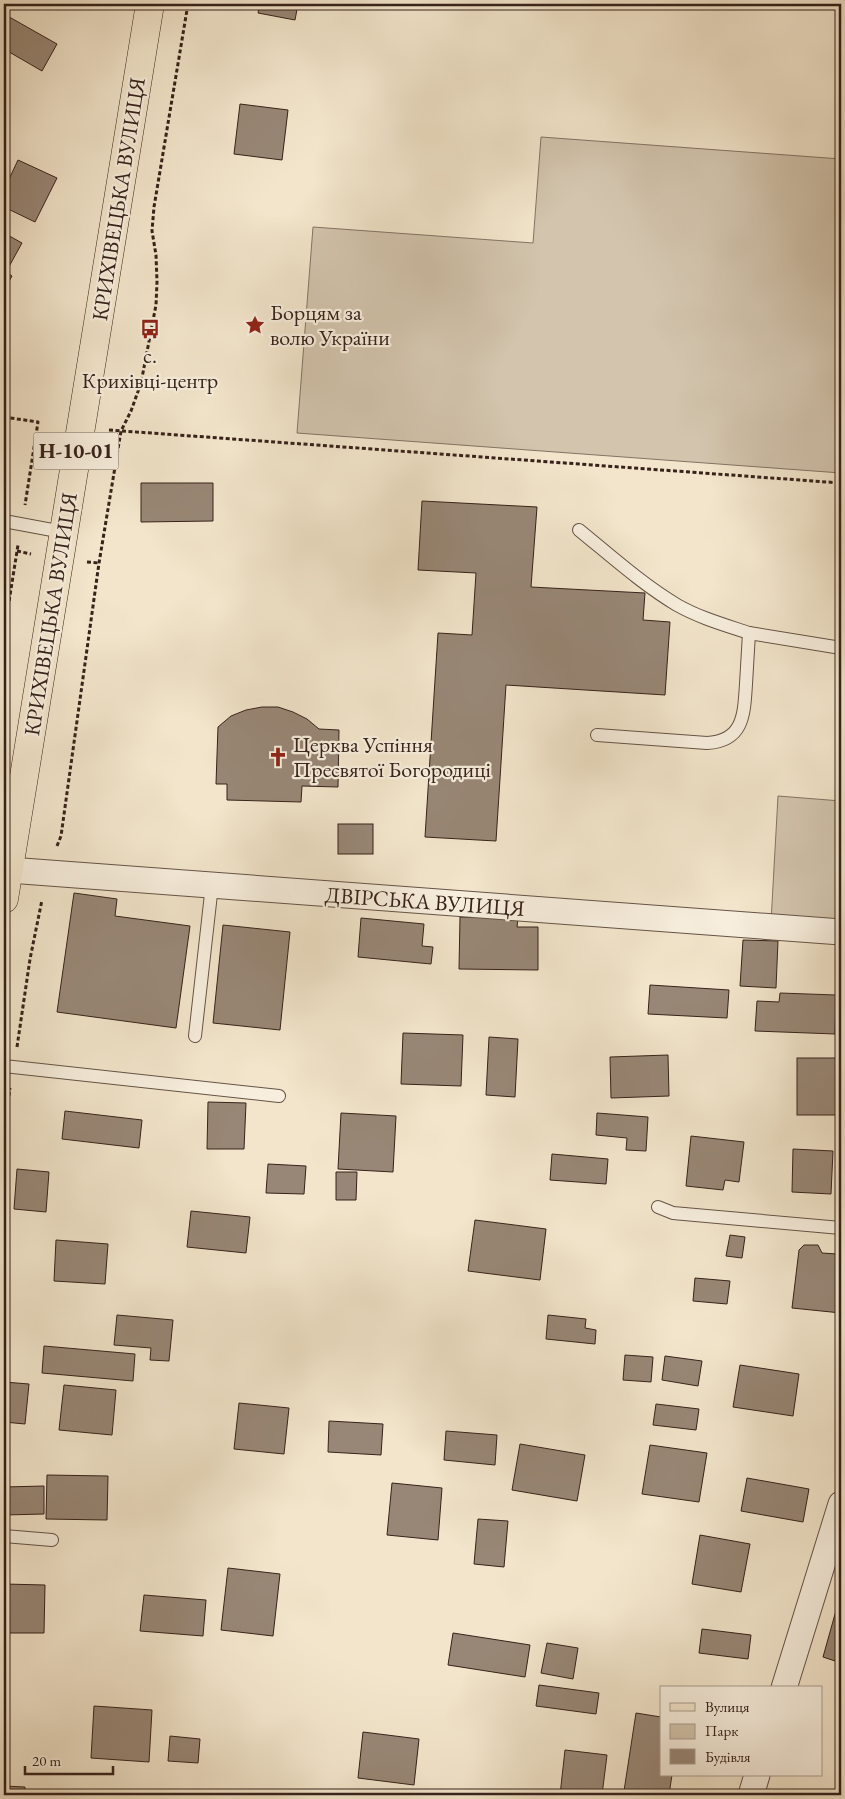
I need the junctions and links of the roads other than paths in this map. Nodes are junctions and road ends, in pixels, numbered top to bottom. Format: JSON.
{"nodes":[{"id":1,"x":150,"y":4,"type":"edge"},
{"id":2,"x":4,"y":521,"type":"edge"},
{"id":3,"x":579,"y":530,"type":"dead end"},
{"id":4,"x":63,"y":532,"type":"junction"},
{"id":5,"x":749,"y":633,"type":"junction"},
{"id":6,"x":841,"y":648,"type":"edge"},
{"id":7,"x":597,"y":735,"type":"dead end"},
{"id":8,"x":10,"y":820,"type":"edge"},
{"id":9,"x":9,"y":870,"type":"junction"},
{"id":10,"x":212,"y":885,"type":"junction"},
{"id":11,"x":4,"y":898,"type":"edge"},
{"id":12,"x":841,"y":932,"type":"edge"},
{"id":13,"x":195,"y":1036,"type":"dead end"},
{"id":14,"x":9,"y":1066,"type":"edge"},
{"id":15,"x":279,"y":1096,"type":"dead end"},
{"id":16,"x":658,"y":1206,"type":"dead end"},
{"id":17,"x":841,"y":1228,"type":"edge"},
{"id":18,"x":841,"y":1504,"type":"edge"},
{"id":19,"x":4,"y":1536,"type":"edge"},
{"id":20,"x":52,"y":1540,"type":"dead end"},
{"id":21,"x":834,"y":1551,"type":"edge"},
{"id":22,"x":785,"y":1686,"type":"edge"},
{"id":23,"x":757,"y":1776,"type":"edge"},
{"id":24,"x":751,"y":1795,"type":"edge"}],
"edges":[{"from":1,"to":4,"type":"main road","name":"КРИХІВЕЦЬКА ВУЛИЦЯ","number":"Н-10-01"},
{"from":2,"to":4,"type":"lane"},
{"from":3,"to":5,"type":"lane"},
{"from":4,"to":8,"type":"main road","name":"КРИХІВЕЦЬКА ВУЛИЦЯ","number":"Н-10-01"},
{"from":5,"to":6,"type":"lane"},
{"from":5,"to":7,"type":"lane"},
{"from":8,"to":9,"type":"main road","name":"КРИХІВЕЦЬКА ВУЛИЦЯ","number":"Н-10-01"},
{"from":9,"to":10,"type":"street","name":"ДВІРСЬКА ВУЛИЦЯ"},
{"from":9,"to":11,"type":"main road","name":"КРИХІВЕЦЬКА ВУЛИЦЯ","number":"Н-10-01"},
{"from":10,"to":12,"type":"street","name":"ДВІРСЬКА ВУЛИЦЯ"},
{"from":10,"to":13,"type":"lane"},
{"from":14,"to":15,"type":"lane"},
{"from":16,"to":17,"type":"lane"},
{"from":18,"to":21,"type":"street"},
{"from":19,"to":20,"type":"lane"},
{"from":21,"to":22,"type":"street"},
{"from":23,"to":24,"type":"street"}]}
